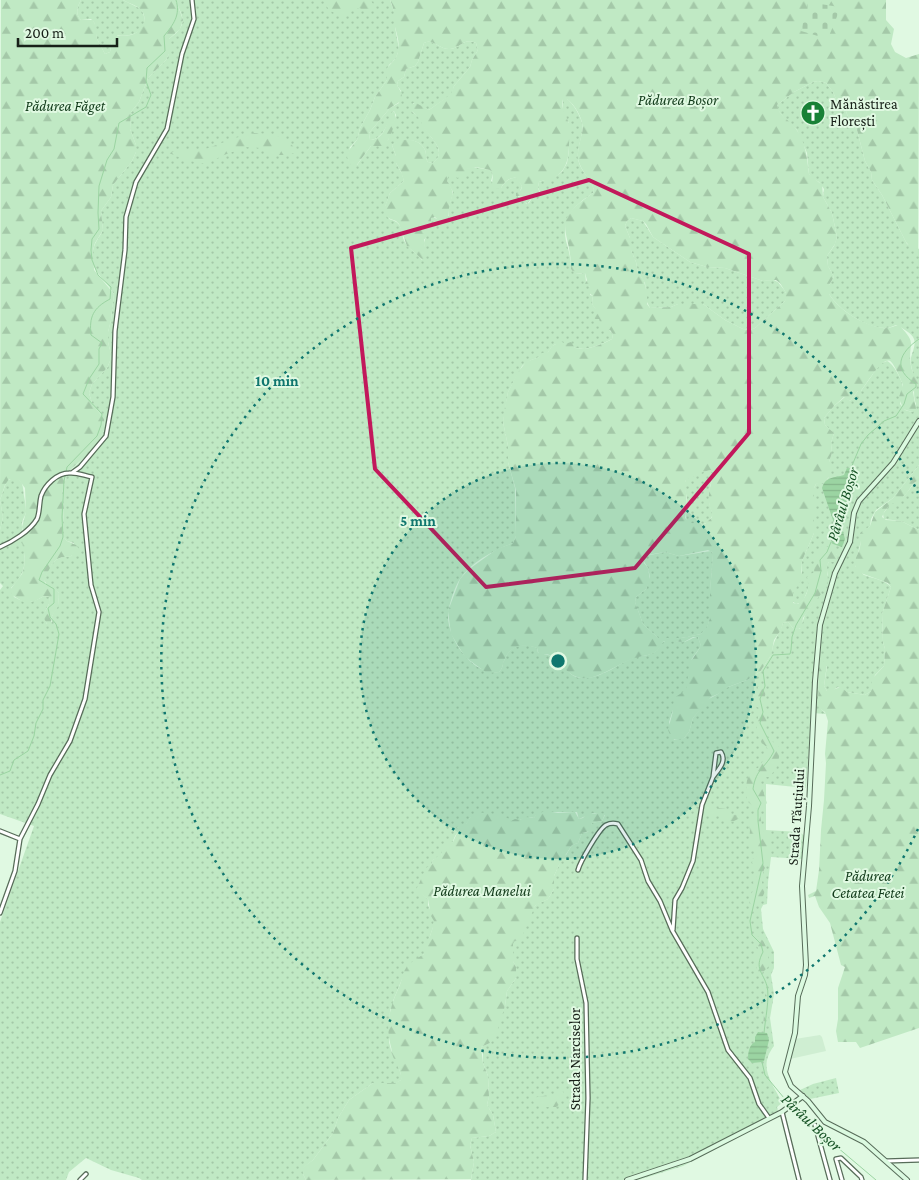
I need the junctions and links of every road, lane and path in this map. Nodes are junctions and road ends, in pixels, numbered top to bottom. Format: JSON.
{"nodes":[{"id":1,"x":192,"y":0,"type":"edge"},
{"id":2,"x":919,"y":421,"type":"edge"},
{"id":3,"x":68,"y":473,"type":"junction"},
{"id":4,"x":0,"y":547,"type":"edge"},
{"id":5,"x":713,"y":777,"type":"junction"},
{"id":6,"x":0,"y":831,"type":"edge"},
{"id":7,"x":20,"y":839,"type":"junction"},
{"id":8,"x":578,"y":870,"type":"dead end"},
{"id":9,"x":0,"y":896,"type":"edge"},
{"id":10,"x":6,"y":898,"type":"junction"},
{"id":11,"x":0,"y":912,"type":"edge"},
{"id":12,"x":672,"y":930,"type":"junction"},
{"id":13,"x":577,"y":938,"type":"dead end"},
{"id":14,"x":802,"y":1098,"type":"junction"},
{"id":15,"x":782,"y":1112,"type":"junction"},
{"id":16,"x":769,"y":1118,"type":"junction"},
{"id":17,"x":815,"y":1125,"type":"dead end"},
{"id":18,"x":919,"y":1160,"type":"edge"},
{"id":19,"x":887,"y":1161,"type":"junction"},
{"id":20,"x":86,"y":1174,"type":"dead end"},
{"id":21,"x":80,"y":1180,"type":"edge"},
{"id":22,"x":585,"y":1180,"type":"edge"},
{"id":23,"x":627,"y":1180,"type":"edge"},
{"id":24,"x":799,"y":1180,"type":"edge"},
{"id":25,"x":830,"y":1180,"type":"edge"},
{"id":26,"x":842,"y":1180,"type":"edge"},
{"id":27,"x":862,"y":1180,"type":"edge"},
{"id":28,"x":907,"y":1180,"type":"edge"}],
"edges":[{"from":1,"to":3,"type":"street"},
{"from":2,"to":14,"type":"main road","name":"Strada Tăuțiului"},
{"from":3,"to":4,"type":"street"},
{"from":3,"to":7,"type":"street"},
{"from":5,"to":5,"type":"street"},
{"from":5,"to":12,"type":"street"},
{"from":6,"to":7,"type":"street"},
{"from":7,"to":10,"type":"street"},
{"from":8,"to":12,"type":"street"},
{"from":9,"to":10,"type":"street"},
{"from":10,"to":11,"type":"street"},
{"from":12,"to":16,"type":"street"},
{"from":13,"to":22,"type":"street","name":"Strada Narciselor"},
{"from":14,"to":15,"type":"main road"},
{"from":14,"to":19,"type":"main road","name":"Strada Tăuțiului"},
{"from":15,"to":16,"type":"main road"},
{"from":15,"to":24,"type":"street"},
{"from":16,"to":23,"type":"main road"},
{"from":17,"to":25,"type":"street"},
{"from":18,"to":19,"type":"street"},
{"from":19,"to":28,"type":"main road","name":"Strada Tăuțiului"},
{"from":20,"to":21,"type":"street"},
{"from":26,"to":27,"type":"street"}]}
